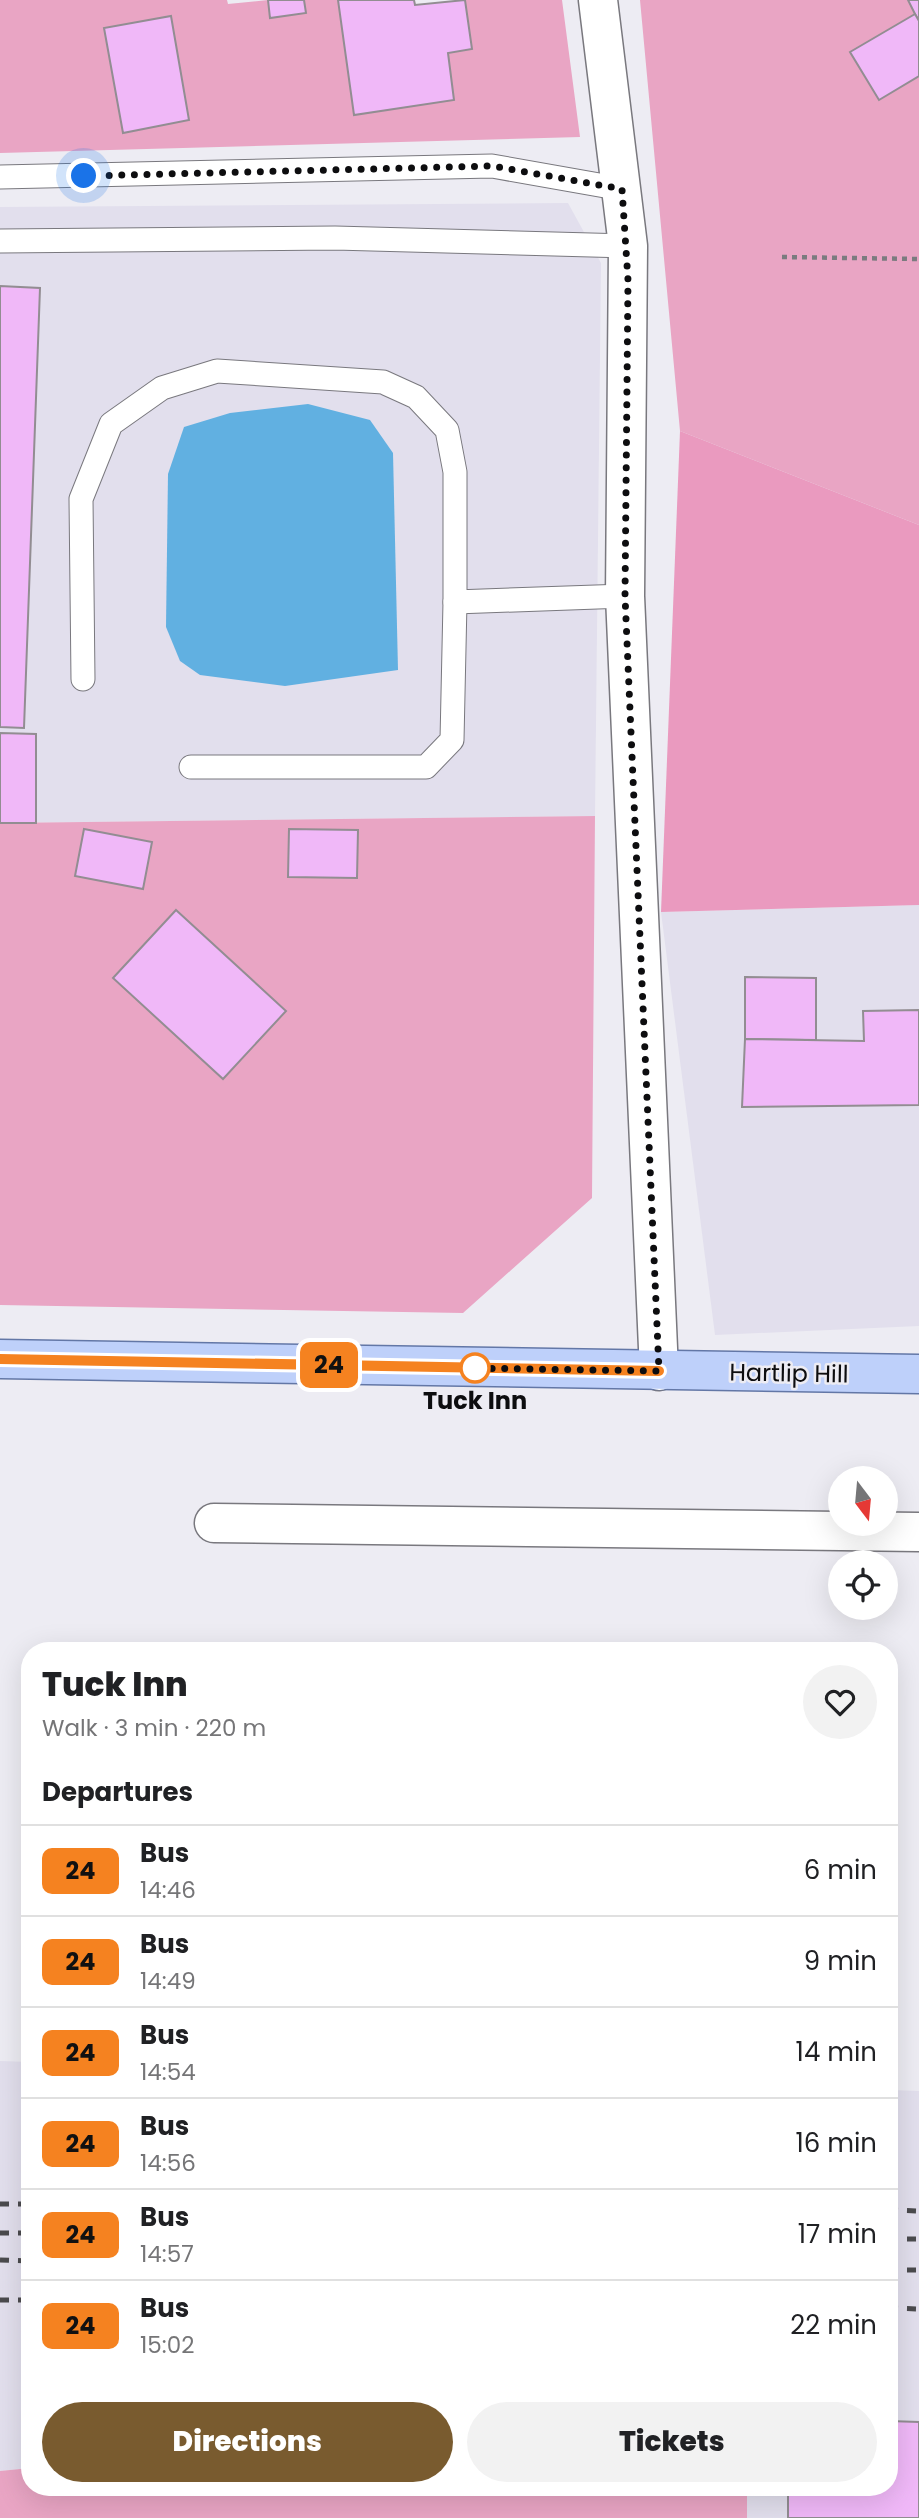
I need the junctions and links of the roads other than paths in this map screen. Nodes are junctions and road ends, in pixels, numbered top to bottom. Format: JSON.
{"nodes":[{"id":1,"x":598,"y":0,"type":"edge"},
{"id":2,"x":0,"y":177,"type":"edge"},
{"id":3,"x":622,"y":189,"type":"junction"},
{"id":4,"x":0,"y":241,"type":"edge"},
{"id":5,"x":628,"y":246,"type":"junction"},
{"id":6,"x":625,"y":596,"type":"junction"},
{"id":7,"x":455,"y":602,"type":"junction"},
{"id":8,"x":83,"y":679,"type":"dead end"},
{"id":9,"x":191,"y":767,"type":"dead end"},
{"id":10,"x":0,"y":1359,"type":"edge"},
{"id":11,"x":659,"y":1371,"type":"junction"},
{"id":12,"x":919,"y":1374,"type":"edge"},
{"id":13,"x":214,"y":1523,"type":"dead end"},
{"id":14,"x":919,"y":1532,"type":"edge"}],
"edges":[{"from":1,"to":3,"type":"street"},
{"from":2,"to":3,"type":"lane"},
{"from":3,"to":5,"type":"street"},
{"from":4,"to":5,"type":"lane"},
{"from":5,"to":6,"type":"street"},
{"from":6,"to":7,"type":"lane"},
{"from":6,"to":11,"type":"street"},
{"from":7,"to":8,"type":"lane"},
{"from":7,"to":9,"type":"lane"},
{"from":10,"to":11,"type":"main road","name":"Hartlip Hill"},
{"from":11,"to":12,"type":"main road","name":"Hartlip Hill"},
{"from":13,"to":14,"type":"street"}]}
